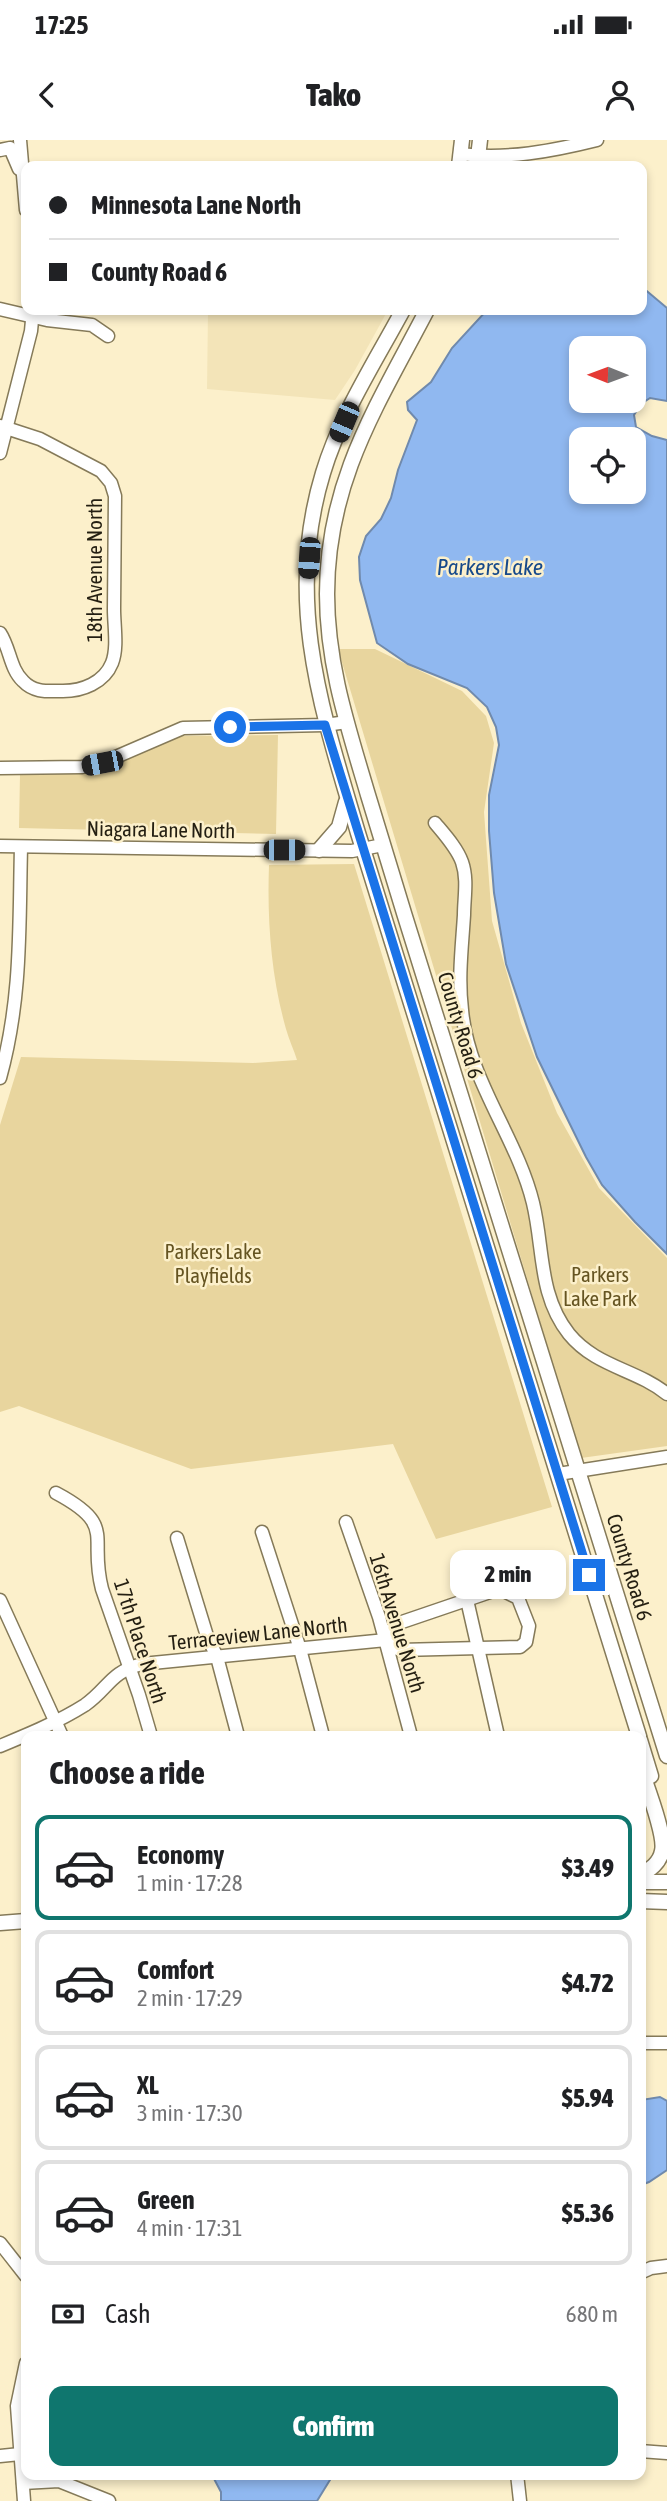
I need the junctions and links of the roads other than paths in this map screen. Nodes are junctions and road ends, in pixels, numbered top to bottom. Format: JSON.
{"nodes":[{"id":1,"x":20,"y":140,"type":"edge"},
{"id":2,"x":480,"y":140,"type":"edge"},
{"id":3,"x":597,"y":140,"type":"edge"},
{"id":4,"x":0,"y":150,"type":"edge"},
{"id":5,"x":461,"y":154,"type":"edge"},
{"id":6,"x":22,"y":161,"type":"edge"},
{"id":7,"x":478,"y":161,"type":"edge"},
{"id":8,"x":21,"y":175,"type":"edge"},
{"id":9,"x":0,"y":309,"type":"edge"},
{"id":10,"x":21,"y":312,"type":"edge"},
{"id":11,"x":33,"y":315,"type":"edge"},
{"id":12,"x":38,"y":315,"type":"edge"},
{"id":13,"x":400,"y":315,"type":"edge"},
{"id":14,"x":424,"y":315,"type":"edge"},
{"id":15,"x":108,"y":337,"type":"dead end"},
{"id":16,"x":3,"y":427,"type":"edge"},
{"id":17,"x":0,"y":453,"type":"edge"},
{"id":18,"x":0,"y":633,"type":"edge"},
{"id":19,"x":346,"y":722,"type":"junction"},
{"id":20,"x":325,"y":725,"type":"junction"},
{"id":21,"x":0,"y":768,"type":"edge"},
{"id":22,"x":347,"y":797,"type":"junction"},
{"id":23,"x":435,"y":823,"type":"dead end"},
{"id":24,"x":383,"y":845,"type":"junction"},
{"id":25,"x":0,"y":846,"type":"edge"},
{"id":26,"x":21,"y":847,"type":"junction"},
{"id":27,"x":363,"y":849,"type":"junction"},
{"id":28,"x":319,"y":850,"type":"junction"},
{"id":29,"x":0,"y":1077,"type":"edge"},
{"id":30,"x":667,"y":1394,"type":"edge"},
{"id":31,"x":667,"y":1457,"type":"edge"},
{"id":32,"x":578,"y":1471,"type":"junction"},
{"id":33,"x":558,"y":1474,"type":"junction"},
{"id":34,"x":56,"y":1493,"type":"dead end"},
{"id":35,"x":346,"y":1522,"type":"dead end"},
{"id":36,"x":262,"y":1532,"type":"dead end"},
{"id":37,"x":177,"y":1538,"type":"dead end"},
{"id":38,"x":467,"y":1600,"type":"junction"},
{"id":39,"x":0,"y":1601,"type":"edge"},
{"id":40,"x":386,"y":1640,"type":"junction"},
{"id":41,"x":300,"y":1648,"type":"junction"},
{"id":42,"x":479,"y":1649,"type":"junction"},
{"id":43,"x":217,"y":1657,"type":"junction"},
{"id":44,"x":130,"y":1667,"type":"junction"},
{"id":45,"x":55,"y":1722,"type":"junction"},
{"id":46,"x":34,"y":1731,"type":"edge"},
{"id":47,"x":60,"y":1731,"type":"edge"},
{"id":48,"x":149,"y":1731,"type":"edge"},
{"id":49,"x":237,"y":1731,"type":"edge"},
{"id":50,"x":322,"y":1731,"type":"edge"},
{"id":51,"x":410,"y":1731,"type":"edge"},
{"id":52,"x":497,"y":1731,"type":"edge"},
{"id":53,"x":638,"y":1731,"type":"edge"},
{"id":54,"x":21,"y":1737,"type":"edge"},
{"id":55,"x":0,"y":1746,"type":"edge"},
{"id":56,"x":667,"y":1756,"type":"edge"},
{"id":57,"x":646,"y":1758,"type":"edge"},
{"id":58,"x":646,"y":1787,"type":"edge"},
{"id":59,"x":667,"y":1826,"type":"edge"},
{"id":60,"x":646,"y":1871,"type":"edge"},
{"id":61,"x":646,"y":1882,"type":"edge"},
{"id":62,"x":667,"y":1882,"type":"edge"},
{"id":63,"x":646,"y":1901,"type":"edge"},
{"id":64,"x":667,"y":1902,"type":"edge"},
{"id":65,"x":21,"y":1922,"type":"edge"},
{"id":66,"x":0,"y":1923,"type":"edge"},
{"id":67,"x":646,"y":2043,"type":"edge"},
{"id":68,"x":667,"y":2043,"type":"edge"},
{"id":69,"x":0,"y":2243,"type":"edge"},
{"id":70,"x":667,"y":2266,"type":"edge"},
{"id":71,"x":21,"y":2270,"type":"edge"},
{"id":72,"x":646,"y":2270,"type":"edge"},
{"id":73,"x":21,"y":2387,"type":"edge"},
{"id":74,"x":646,"y":2451,"type":"edge"},
{"id":75,"x":667,"y":2453,"type":"edge"},
{"id":76,"x":20,"y":2454,"type":"junction"},
{"id":77,"x":0,"y":2456,"type":"edge"},
{"id":78,"x":21,"y":2464,"type":"edge"},
{"id":79,"x":23,"y":2480,"type":"edge"},
{"id":80,"x":518,"y":2480,"type":"edge"},
{"id":81,"x":23,"y":2483,"type":"junction"},
{"id":82,"x":24,"y":2501,"type":"edge"},
{"id":83,"x":109,"y":2501,"type":"edge"},
{"id":84,"x":520,"y":2501,"type":"edge"}],
"edges":[{"from":1,"to":6,"type":"street"},
{"from":2,"to":7,"type":"main road"},
{"from":3,"to":7,"type":"street"},
{"from":4,"to":8,"type":"street"},
{"from":5,"to":7,"type":"street"},
{"from":9,"to":10,"type":"street"},
{"from":11,"to":16,"type":"street"},
{"from":12,"to":15,"type":"street"},
{"from":13,"to":20,"type":"main road","name":"County Road 6"},
{"from":14,"to":19,"type":"main road","name":"County Road 6"},
{"from":16,"to":17,"type":"street"},
{"from":16,"to":18,"type":"street","name":"18th Avenue North"},
{"from":19,"to":20,"type":"street"},
{"from":19,"to":24,"type":"main road","name":"County Road 6"},
{"from":20,"to":21,"type":"street"},
{"from":20,"to":22,"type":"main road","name":"County Road 6"},
{"from":22,"to":27,"type":"main road","name":"County Road 6"},
{"from":22,"to":28,"type":"main road"},
{"from":23,"to":30,"type":"street"},
{"from":24,"to":27,"type":"street","name":"Niagara Lane North"},
{"from":24,"to":32,"type":"main road","name":"County Road 6"},
{"from":25,"to":26,"type":"street","name":"Niagara Lane North"},
{"from":26,"to":28,"type":"street","name":"Niagara Lane North"},
{"from":26,"to":29,"type":"street"},
{"from":27,"to":28,"type":"street","name":"Niagara Lane North"},
{"from":27,"to":33,"type":"main road","name":"County Road 6"},
{"from":31,"to":32,"type":"street"},
{"from":32,"to":33,"type":"street"},
{"from":32,"to":56,"type":"main road","name":"County Road 6"},
{"from":33,"to":53,"type":"main road","name":"County Road 6"},
{"from":34,"to":44,"type":"street","name":"17th Place North"},
{"from":35,"to":40,"type":"street","name":"16th Avenue North"},
{"from":36,"to":41,"type":"street"},
{"from":37,"to":43,"type":"street"},
{"from":38,"to":40,"type":"street"},
{"from":38,"to":42,"type":"street"},
{"from":38,"to":42,"type":"street"},
{"from":39,"to":45,"type":"street"},
{"from":40,"to":41,"type":"street","name":"Terraceview Lane North"},
{"from":40,"to":42,"type":"street"},
{"from":40,"to":51,"type":"street","name":"16th Avenue North"},
{"from":41,"to":43,"type":"street","name":"Terraceview Lane North"},
{"from":41,"to":50,"type":"street"},
{"from":42,"to":52,"type":"street"},
{"from":43,"to":44,"type":"street","name":"Terraceview Lane North"},
{"from":43,"to":49,"type":"street"},
{"from":44,"to":45,"type":"street"},
{"from":44,"to":48,"type":"street","name":"17th Place North"},
{"from":45,"to":46,"type":"street"},
{"from":45,"to":47,"type":"street"},
{"from":54,"to":55,"type":"street"},
{"from":57,"to":59,"type":"main road","name":"County Road 6"},
{"from":58,"to":60,"type":"main road"},
{"from":61,"to":62,"type":"main road"},
{"from":63,"to":64,"type":"main road"},
{"from":65,"to":66,"type":"main road"},
{"from":67,"to":68,"type":"street"},
{"from":69,"to":71,"type":"street"},
{"from":70,"to":72,"type":"street"},
{"from":73,"to":76,"type":"street"},
{"from":74,"to":75,"type":"street"},
{"from":76,"to":77,"type":"street"},
{"from":76,"to":78,"type":"street"},
{"from":79,"to":81,"type":"street"},
{"from":80,"to":84,"type":"street"},
{"from":81,"to":82,"type":"street"},
{"from":81,"to":83,"type":"street"}]}
